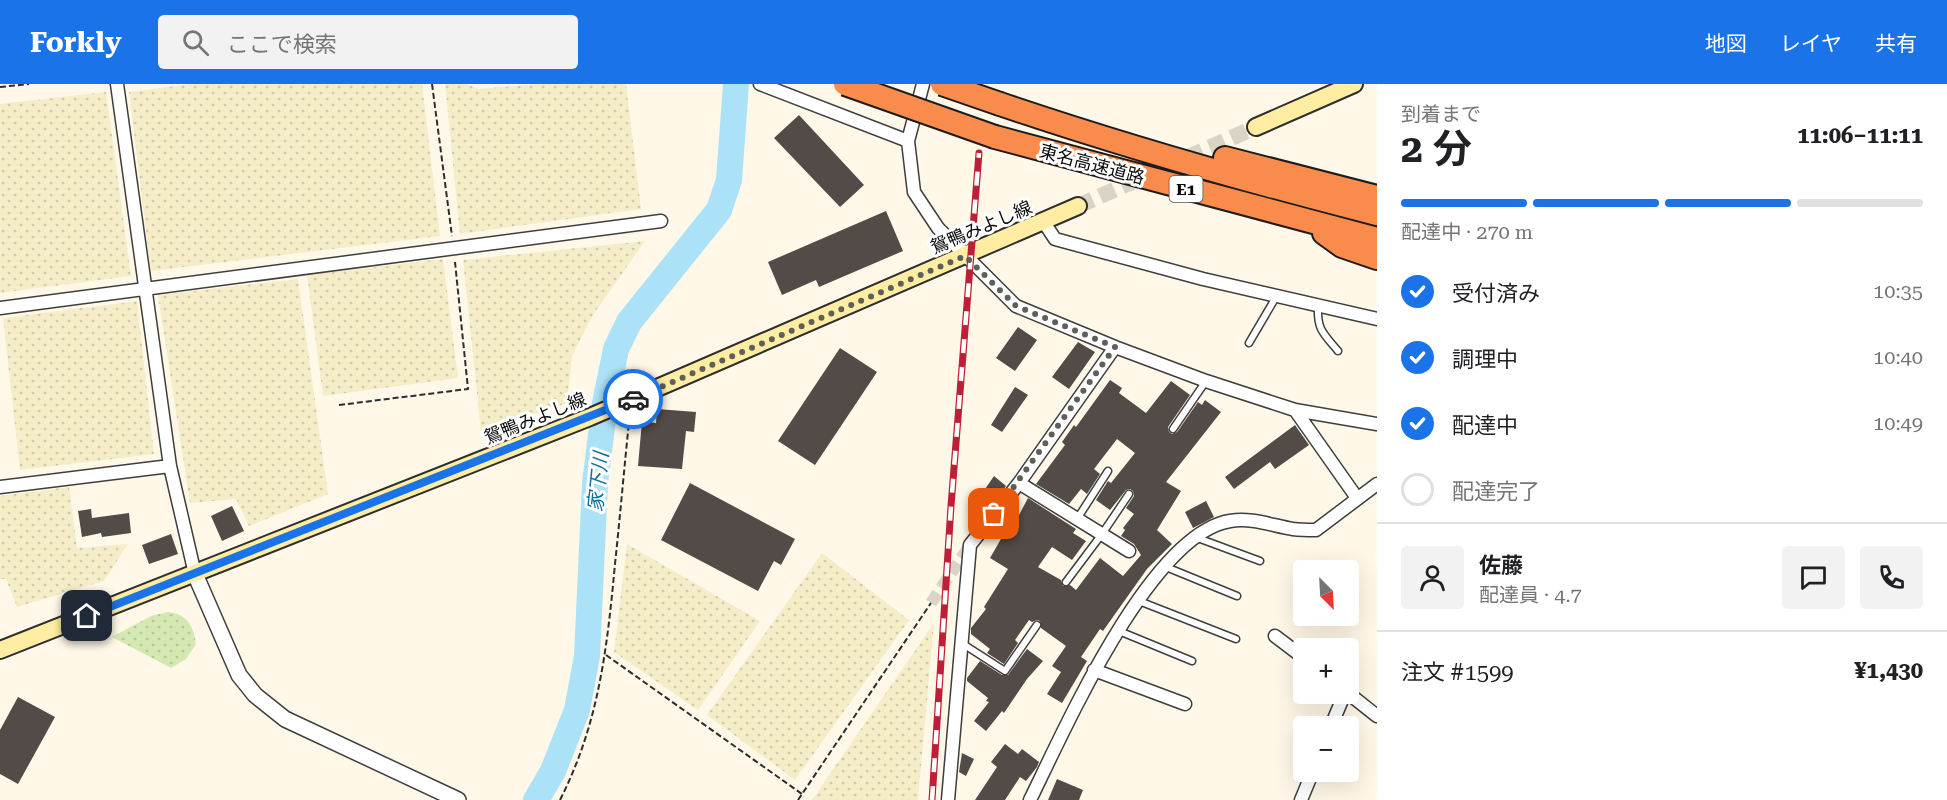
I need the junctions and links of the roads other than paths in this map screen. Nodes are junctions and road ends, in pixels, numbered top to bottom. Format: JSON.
{"nodes":[{"id":1,"x":117,"y":84,"type":"edge"},
{"id":2,"x":759,"y":84,"type":"edge"},
{"id":3,"x":845,"y":84,"type":"edge"},
{"id":4,"x":923,"y":84,"type":"edge"},
{"id":5,"x":942,"y":84,"type":"edge"},
{"id":6,"x":1354,"y":84,"type":"edge"},
{"id":7,"x":1256,"y":127,"type":"tunnel mouth"},
{"id":8,"x":1082,"y":132,"type":"junction"},
{"id":9,"x":908,"y":141,"type":"junction"},
{"id":10,"x":1377,"y":197,"type":"edge"},
{"id":11,"x":1078,"y":206,"type":"tunnel mouth"},
{"id":12,"x":1377,"y":213,"type":"edge"},
{"id":13,"x":661,"y":222,"type":"dead end"},
{"id":14,"x":1043,"y":222,"type":"junction"},
{"id":15,"x":1308,"y":222,"type":"junction"},
{"id":16,"x":1377,"y":239,"type":"edge"},
{"id":17,"x":965,"y":256,"type":"junction"},
{"id":18,"x":1377,"y":258,"type":"edge"},
{"id":19,"x":144,"y":290,"type":"junction"},
{"id":20,"x":1276,"y":296,"type":"junction"},
{"id":21,"x":1318,"y":306,"type":"junction"},
{"id":22,"x":0,"y":308,"type":"edge"},
{"id":23,"x":1377,"y":319,"type":"edge"},
{"id":24,"x":1250,"y":343,"type":"dead end"},
{"id":25,"x":1115,"y":347,"type":"junction"},
{"id":26,"x":1338,"y":351,"type":"dead end"},
{"id":27,"x":1206,"y":381,"type":"junction"},
{"id":28,"x":1295,"y":410,"type":"junction"},
{"id":29,"x":1377,"y":424,"type":"edge"},
{"id":30,"x":1173,"y":429,"type":"dead end"},
{"id":31,"x":170,"y":466,"type":"junction"},
{"id":32,"x":1108,"y":471,"type":"dead end"},
{"id":33,"x":1019,"y":483,"type":"junction"},
{"id":34,"x":1377,"y":484,"type":"edge"},
{"id":35,"x":0,"y":488,"type":"edge"},
{"id":36,"x":1129,"y":494,"type":"dead end"},
{"id":37,"x":1357,"y":498,"type":"junction"},
{"id":38,"x":1077,"y":519,"type":"junction"},
{"id":39,"x":1102,"y":534,"type":"junction"},
{"id":40,"x":1195,"y":536,"type":"junction"},
{"id":41,"x":1129,"y":551,"type":"dead end"},
{"id":42,"x":1260,"y":561,"type":"dead end"},
{"id":43,"x":1165,"y":567,"type":"junction"},
{"id":44,"x":195,"y":574,"type":"junction"},
{"id":45,"x":1066,"y":582,"type":"dead end"},
{"id":46,"x":1237,"y":596,"type":"dead end"},
{"id":47,"x":1139,"y":601,"type":"junction"},
{"id":48,"x":1037,"y":625,"type":"dead end"},
{"id":49,"x":1119,"y":631,"type":"junction"},
{"id":50,"x":1275,"y":636,"type":"dead end"},
{"id":51,"x":1236,"y":639,"type":"dead end"},
{"id":52,"x":962,"y":643,"type":"junction"},
{"id":53,"x":0,"y":650,"type":"edge"},
{"id":54,"x":1293,"y":650,"type":"edge"},
{"id":55,"x":1192,"y":661,"type":"dead end"},
{"id":56,"x":1094,"y":670,"type":"junction"},
{"id":57,"x":1359,"y":703,"type":"edge"},
{"id":58,"x":1185,"y":704,"type":"dead end"},
{"id":59,"x":1377,"y":716,"type":"edge"},
{"id":60,"x":1308,"y":782,"type":"edge"},
{"id":61,"x":458,"y":800,"type":"edge"},
{"id":62,"x":948,"y":800,"type":"edge"},
{"id":63,"x":1030,"y":800,"type":"edge"},
{"id":64,"x":1301,"y":800,"type":"edge"}],
"edges":[{"from":1,"to":19,"type":"street"},
{"from":2,"to":9,"type":"street"},
{"from":3,"to":15,"type":"highway","name":"東名高速道路","number":"E1","bridge":true},
{"from":4,"to":9,"type":"street"},
{"from":5,"to":8,"type":"highway","name":"東名高速道路","number":"E1","bridge":true},
{"from":6,"to":7,"type":"main road"},
{"from":8,"to":10,"type":"highway"},
{"from":8,"to":12,"type":"highway","name":"東名高速道路","number":"E1"},
{"from":9,"to":17,"type":"street"},
{"from":11,"to":14,"type":"main road","name":"鴛鴨みよし線"},
{"from":13,"to":19,"type":"street"},
{"from":14,"to":17,"type":"main road","name":"鴛鴨みよし線"},
{"from":14,"to":20,"type":"street"},
{"from":15,"to":16,"type":"highway","name":"東名高速道路","number":"E1"},
{"from":15,"to":18,"type":"highway"},
{"from":17,"to":25,"type":"street"},
{"from":17,"to":44,"type":"main road","name":"鴛鴨みよし線"},
{"from":19,"to":22,"type":"street"},
{"from":19,"to":31,"type":"street"},
{"from":20,"to":21,"type":"street"},
{"from":20,"to":24,"type":"lane"},
{"from":21,"to":23,"type":"street"},
{"from":21,"to":26,"type":"lane"},
{"from":25,"to":27,"type":"street"},
{"from":25,"to":33,"type":"street"},
{"from":27,"to":28,"type":"street"},
{"from":27,"to":30,"type":"lane"},
{"from":28,"to":29,"type":"street"},
{"from":28,"to":37,"type":"street"},
{"from":31,"to":35,"type":"street"},
{"from":31,"to":44,"type":"street"},
{"from":32,"to":38,"type":"lane"},
{"from":33,"to":38,"type":"street"},
{"from":33,"to":52,"type":"street"},
{"from":34,"to":37,"type":"street"},
{"from":36,"to":39,"type":"lane"},
{"from":37,"to":40,"type":"street"},
{"from":38,"to":39,"type":"street"},
{"from":39,"to":41,"type":"street"},
{"from":39,"to":45,"type":"lane"},
{"from":40,"to":42,"type":"lane"},
{"from":40,"to":43,"type":"street"},
{"from":43,"to":46,"type":"lane"},
{"from":43,"to":47,"type":"street"},
{"from":44,"to":53,"type":"main road","name":"鴛鴨みよし線"},
{"from":44,"to":61,"type":"street"},
{"from":47,"to":49,"type":"street"},
{"from":47,"to":51,"type":"lane"},
{"from":48,"to":52,"type":"lane"},
{"from":49,"to":55,"type":"lane"},
{"from":49,"to":56,"type":"street"},
{"from":50,"to":54,"type":"street"},
{"from":52,"to":62,"type":"street"},
{"from":56,"to":58,"type":"street"},
{"from":56,"to":63,"type":"street"},
{"from":57,"to":59,"type":"street"},
{"from":60,"to":64,"type":"street"}]}
